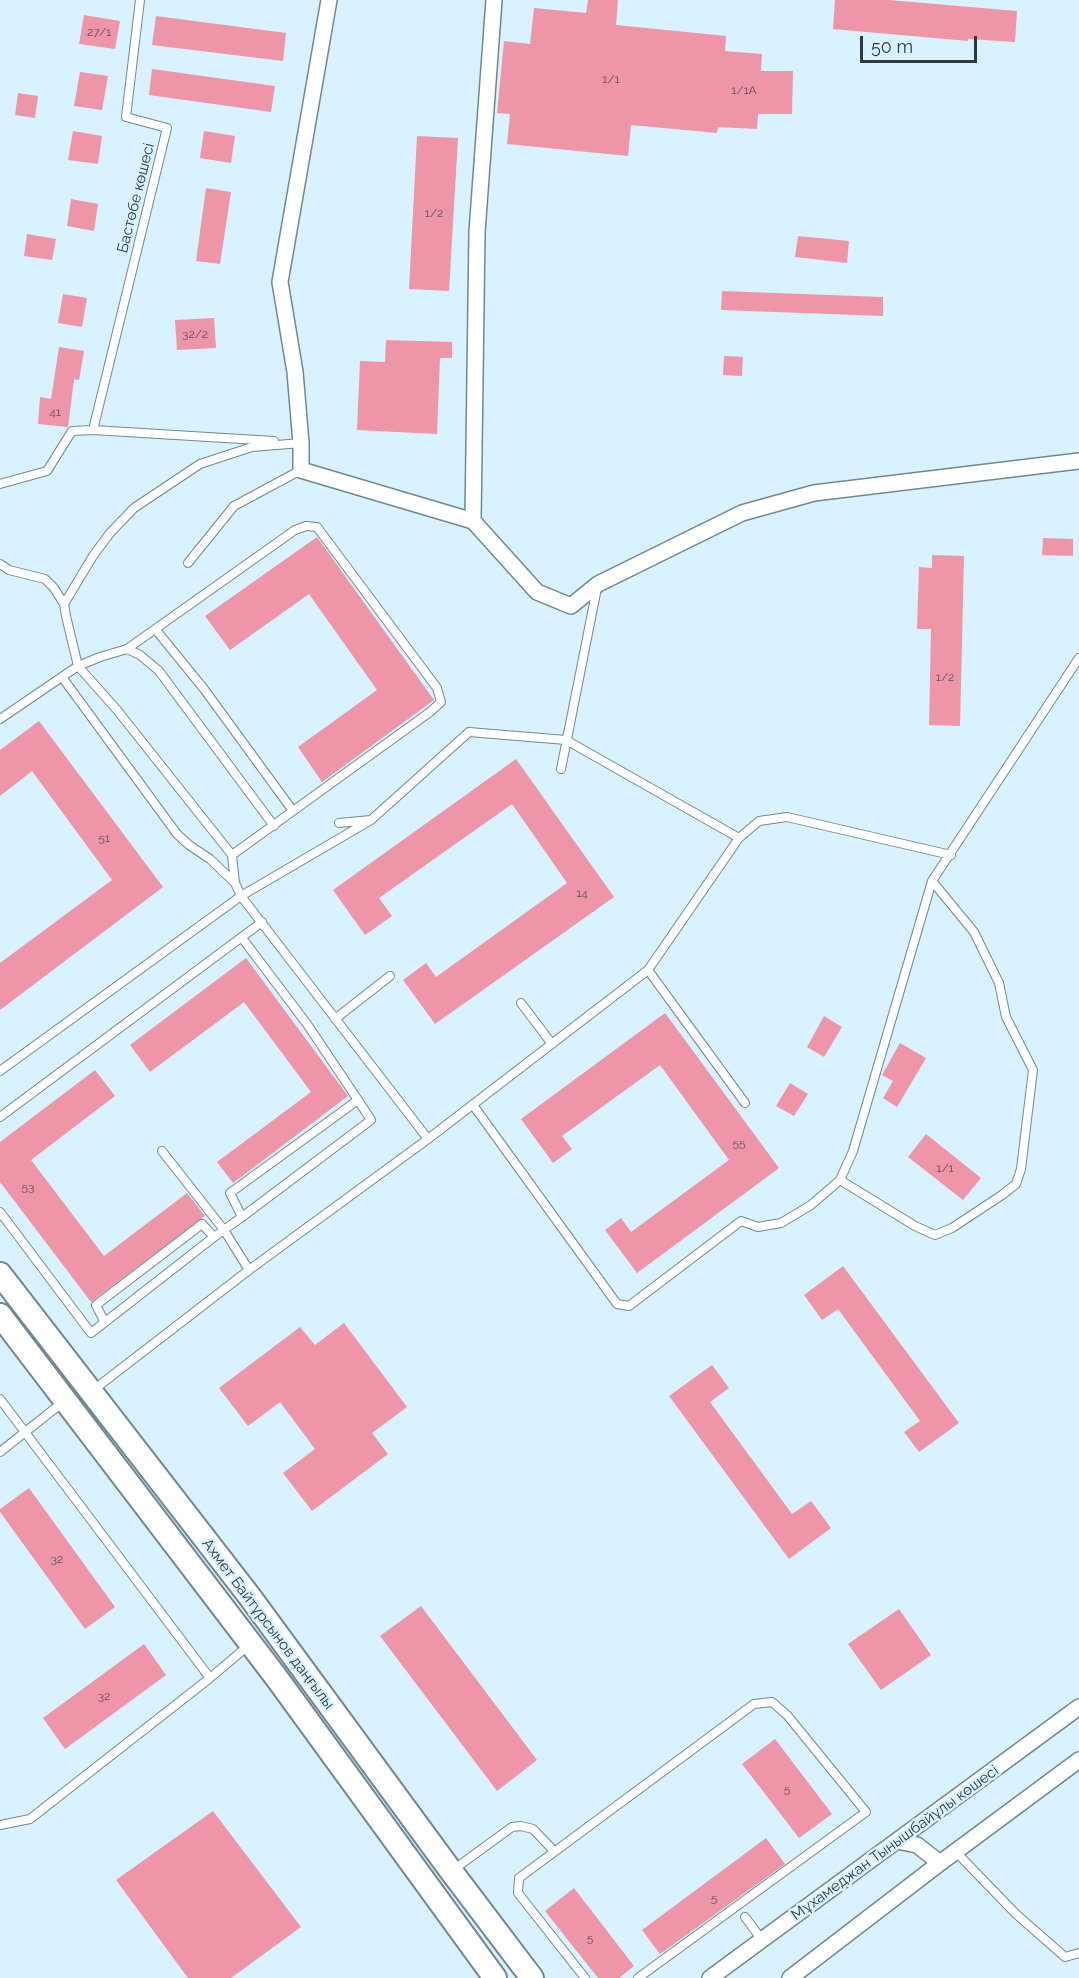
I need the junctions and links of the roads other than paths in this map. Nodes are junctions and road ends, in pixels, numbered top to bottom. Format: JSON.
{"nodes":[{"id":1,"x":140,"y":0,"type":"edge"},
{"id":2,"x":329,"y":0,"type":"edge"},
{"id":3,"x":494,"y":0,"type":"edge"},
{"id":4,"x":93,"y":430,"type":"junction"},
{"id":5,"x":301,"y":443,"type":"junction"},
{"id":6,"x":1079,"y":461,"type":"edge"},
{"id":7,"x":301,"y":470,"type":"junction"},
{"id":8,"x":0,"y":484,"type":"edge"},
{"id":9,"x":473,"y":521,"type":"junction"},
{"id":10,"x":188,"y":562,"type":"dead end"},
{"id":11,"x":0,"y":564,"type":"edge"},
{"id":12,"x":598,"y":584,"type":"junction"},
{"id":13,"x":64,"y":604,"type":"junction"},
{"id":14,"x":156,"y":630,"type":"junction"},
{"id":15,"x":127,"y":649,"type":"junction"},
{"id":16,"x":1079,"y":658,"type":"edge"},
{"id":17,"x":78,"y":666,"type":"junction"},
{"id":18,"x":62,"y":677,"type":"junction"},
{"id":19,"x":0,"y":719,"type":"edge"},
{"id":20,"x":566,"y":740,"type":"junction"},
{"id":21,"x":561,"y":769,"type":"dead end"},
{"id":22,"x":293,"y":810,"type":"junction"},
{"id":23,"x":371,"y":820,"type":"junction"},
{"id":24,"x":339,"y":824,"type":"dead end"},
{"id":25,"x":274,"y":826,"type":"junction"},
{"id":26,"x":739,"y":838,"type":"junction"},
{"id":27,"x":232,"y":855,"type":"junction"},
{"id":28,"x":951,"y":855,"type":"junction"},
{"id":29,"x":932,"y":881,"type":"junction"},
{"id":30,"x":235,"y":883,"type":"junction"},
{"id":31,"x":241,"y":896,"type":"junction"},
{"id":32,"x":262,"y":922,"type":"junction"},
{"id":33,"x":242,"y":938,"type":"junction"},
{"id":34,"x":648,"y":970,"type":"junction"},
{"id":35,"x":390,"y":976,"type":"dead end"},
{"id":36,"x":522,"y":1003,"type":"dead end"},
{"id":37,"x":335,"y":1019,"type":"junction"},
{"id":38,"x":552,"y":1044,"type":"junction"},
{"id":39,"x":0,"y":1071,"type":"edge"},
{"id":40,"x":358,"y":1100,"type":"junction"},
{"id":41,"x":745,"y":1103,"type":"dead end"},
{"id":42,"x":473,"y":1105,"type":"junction"},
{"id":43,"x":0,"y":1117,"type":"edge"},
{"id":44,"x":428,"y":1139,"type":"junction"},
{"id":45,"x":162,"y":1151,"type":"dead end"},
{"id":46,"x":840,"y":1180,"type":"junction"},
{"id":47,"x":0,"y":1212,"type":"edge"},
{"id":48,"x":242,"y":1217,"type":"junction"},
{"id":49,"x":224,"y":1230,"type":"junction"},
{"id":50,"x":214,"y":1237,"type":"junction"},
{"id":51,"x":249,"y":1270,"type":"junction"},
{"id":52,"x":0,"y":1274,"type":"edge"},
{"id":53,"x":0,"y":1315,"type":"edge"},
{"id":54,"x":104,"y":1321,"type":"junction"},
{"id":55,"x":91,"y":1392,"type":"junction"},
{"id":56,"x":0,"y":1400,"type":"edge"},
{"id":57,"x":64,"y":1401,"type":"junction"},
{"id":58,"x":25,"y":1432,"type":"junction"},
{"id":59,"x":0,"y":1452,"type":"edge"},
{"id":60,"x":272,"y":1628,"type":"junction"},
{"id":61,"x":251,"y":1643,"type":"junction"},
{"id":62,"x":210,"y":1678,"type":"junction"},
{"id":63,"x":1079,"y":1707,"type":"edge"},
{"id":64,"x":1079,"y":1760,"type":"edge"},
{"id":65,"x":0,"y":1825,"type":"edge"},
{"id":66,"x":897,"y":1841,"type":"junction"},
{"id":67,"x":554,"y":1851,"type":"junction"},
{"id":68,"x":956,"y":1852,"type":"junction"},
{"id":69,"x":940,"y":1863,"type":"junction"},
{"id":70,"x":451,"y":1871,"type":"junction"},
{"id":71,"x":745,"y":1917,"type":"dead end"},
{"id":72,"x":763,"y":1940,"type":"junction"},
{"id":73,"x":475,"y":1950,"type":"junction"},
{"id":74,"x":1079,"y":1953,"type":"edge"},
{"id":75,"x":483,"y":1978,"type":"edge"},
{"id":76,"x":495,"y":1978,"type":"edge"},
{"id":77,"x":532,"y":1978,"type":"edge"},
{"id":78,"x":585,"y":1978,"type":"edge"},
{"id":79,"x":638,"y":1978,"type":"edge"},
{"id":80,"x":710,"y":1978,"type":"edge"},
{"id":81,"x":790,"y":1978,"type":"edge"}],
"edges":[{"from":1,"to":4,"type":"lane","name":"Бастөбе көшесі"},
{"from":2,"to":5,"type":"street"},
{"from":3,"to":9,"type":"street"},
{"from":4,"to":5,"type":"lane"},
{"from":4,"to":8,"type":"lane"},
{"from":5,"to":7,"type":"street"},
{"from":5,"to":13,"type":"lane"},
{"from":6,"to":12,"type":"street"},
{"from":7,"to":9,"type":"street"},
{"from":7,"to":10,"type":"lane"},
{"from":9,"to":12,"type":"street"},
{"from":11,"to":13,"type":"lane"},
{"from":12,"to":20,"type":"lane"},
{"from":13,"to":17,"type":"lane"},
{"from":14,"to":15,"type":"lane"},
{"from":14,"to":22,"type":"lane"},
{"from":14,"to":22,"type":"lane"},
{"from":15,"to":17,"type":"lane"},
{"from":15,"to":25,"type":"lane"},
{"from":16,"to":28,"type":"lane"},
{"from":17,"to":18,"type":"lane"},
{"from":17,"to":27,"type":"lane"},
{"from":18,"to":19,"type":"lane"},
{"from":18,"to":30,"type":"lane"},
{"from":20,"to":21,"type":"lane"},
{"from":20,"to":23,"type":"lane"},
{"from":20,"to":26,"type":"lane"},
{"from":22,"to":25,"type":"lane"},
{"from":23,"to":24,"type":"lane"},
{"from":23,"to":31,"type":"lane"},
{"from":25,"to":27,"type":"lane"},
{"from":26,"to":28,"type":"lane"},
{"from":26,"to":34,"type":"lane"},
{"from":27,"to":30,"type":"lane"},
{"from":28,"to":29,"type":"lane"},
{"from":29,"to":46,"type":"lane"},
{"from":29,"to":46,"type":"lane"},
{"from":30,"to":31,"type":"lane"},
{"from":31,"to":32,"type":"lane"},
{"from":31,"to":39,"type":"lane"},
{"from":32,"to":33,"type":"lane"},
{"from":32,"to":37,"type":"lane"},
{"from":33,"to":40,"type":"lane"},
{"from":33,"to":43,"type":"lane"},
{"from":34,"to":38,"type":"lane"},
{"from":34,"to":41,"type":"lane"},
{"from":35,"to":37,"type":"lane"},
{"from":36,"to":38,"type":"lane"},
{"from":37,"to":44,"type":"lane"},
{"from":38,"to":42,"type":"lane"},
{"from":40,"to":48,"type":"lane"},
{"from":40,"to":48,"type":"lane"},
{"from":42,"to":44,"type":"lane"},
{"from":42,"to":46,"type":"lane"},
{"from":44,"to":51,"type":"lane"},
{"from":45,"to":49,"type":"lane"},
{"from":47,"to":54,"type":"lane"},
{"from":48,"to":49,"type":"lane"},
{"from":49,"to":50,"type":"lane"},
{"from":49,"to":51,"type":"lane"},
{"from":50,"to":54,"type":"lane"},
{"from":50,"to":54,"type":"lane"},
{"from":51,"to":55,"type":"lane"},
{"from":52,"to":55,"type":"street","name":"Ахмет Байтұрсынов даңғылы"},
{"from":53,"to":57,"type":"street","name":"Ахмет Байтұрсынов даңғылы"},
{"from":55,"to":60,"type":"street","name":"Ахмет Байтұрсынов даңғылы"},
{"from":56,"to":58,"type":"lane"},
{"from":57,"to":58,"type":"lane"},
{"from":57,"to":61,"type":"street","name":"Ахмет Байтұрсынов даңғылы"},
{"from":58,"to":59,"type":"lane"},
{"from":58,"to":62,"type":"lane"},
{"from":60,"to":61,"type":"street"},
{"from":60,"to":70,"type":"street","name":"Ахмет Байтұрсынов даңғылы"},
{"from":61,"to":62,"type":"lane"},
{"from":61,"to":73,"type":"street","name":"Ахмет Байтұрсынов даңғылы"},
{"from":62,"to":65,"type":"lane"},
{"from":63,"to":66,"type":"street","name":"Мұхамеджан Тынышбайұлы көшесі"},
{"from":64,"to":68,"type":"street"},
{"from":66,"to":69,"type":"street"},
{"from":66,"to":72,"type":"street","name":"Мұхамеджан Тынышбайұлы көшесі"},
{"from":67,"to":70,"type":"lane"},
{"from":67,"to":78,"type":"lane"},
{"from":67,"to":79,"type":"lane"},
{"from":68,"to":69,"type":"street"},
{"from":68,"to":74,"type":"lane"},
{"from":69,"to":81,"type":"street"},
{"from":70,"to":77,"type":"street","name":"Ахмет Байтұрсынов даңғылы"},
{"from":71,"to":72,"type":"lane"},
{"from":72,"to":80,"type":"street","name":"Мұхамеджан Тынышбайұлы көшесі"},
{"from":73,"to":75,"type":"street"},
{"from":73,"to":76,"type":"street","name":"Ахмет Байтұрсынов даңғылы"}]}
